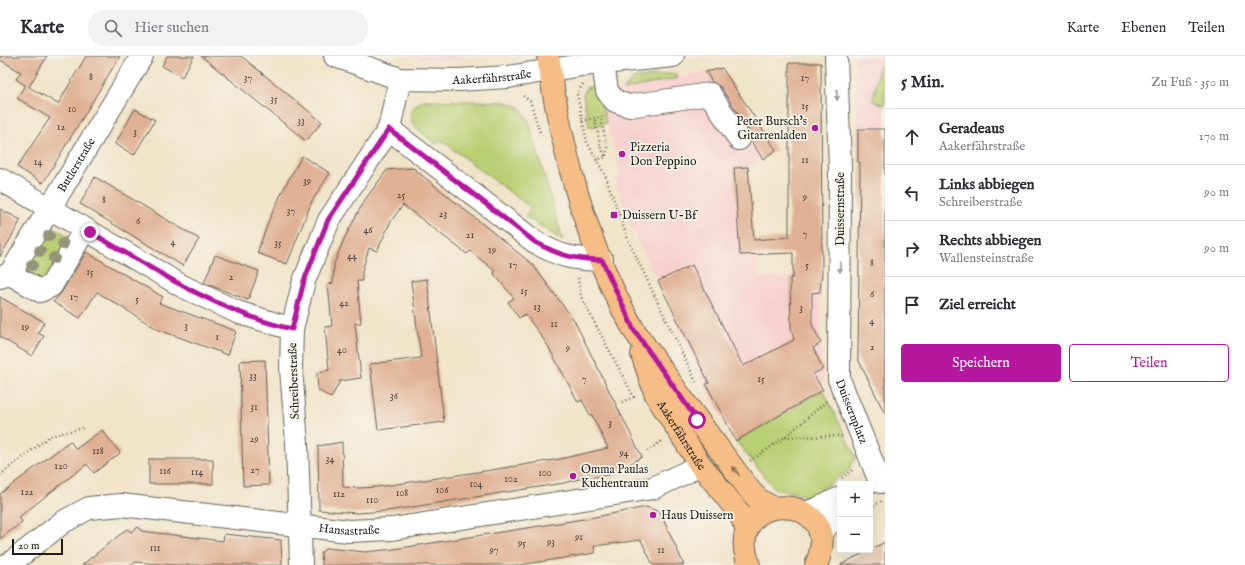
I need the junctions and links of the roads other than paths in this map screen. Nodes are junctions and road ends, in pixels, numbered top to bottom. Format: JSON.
{"nodes":[{"id":1,"x":142,"y":56,"type":"edge"},
{"id":2,"x":335,"y":56,"type":"edge"},
{"id":3,"x":673,"y":56,"type":"edge"},
{"id":4,"x":836,"y":56,"type":"edge"},
{"id":5,"x":549,"y":63,"type":"edge"},
{"id":6,"x":603,"y":63,"type":"junction"},
{"id":7,"x":400,"y":79,"type":"junction"},
{"id":8,"x":389,"y":129,"type":"junction"},
{"id":9,"x":739,"y":139,"type":"dead end"},
{"id":10,"x":0,"y":179,"type":"edge"},
{"id":11,"x":50,"y":208,"type":"junction"},
{"id":12,"x":85,"y":229,"type":"junction"},
{"id":13,"x":602,"y":260,"type":"junction"},
{"id":14,"x":5,"y":275,"type":"edge"},
{"id":15,"x":292,"y":329,"type":"junction"},
{"id":16,"x":634,"y":330,"type":"junction"},
{"id":17,"x":839,"y":363,"type":"joint"},
{"id":18,"x":700,"y":463,"type":"junction"},
{"id":19,"x":880,"y":487,"type":"edge"},
{"id":20,"x":837,"y":492,"type":"edge"},
{"id":21,"x":773,"y":508,"type":"junction"},
{"id":22,"x":805,"y":512,"type":"junction"},
{"id":23,"x":837,"y":515,"type":"edge"},
{"id":24,"x":300,"y":526,"type":"junction"},
{"id":25,"x":747,"y":530,"type":"junction"},
{"id":26,"x":820,"y":534,"type":"junction"},
{"id":27,"x":8,"y":565,"type":"edge"},
{"id":28,"x":301,"y":565,"type":"edge"},
{"id":29,"x":749,"y":565,"type":"edge"},
{"id":30,"x":816,"y":565,"type":"edge"}],
"edges":[{"from":1,"to":11,"type":"street","name":"Butlerstraße"},
{"from":2,"to":7,"type":"street","name":"Aakerfährstraße"},
{"from":3,"to":6,"type":"street"},
{"from":4,"to":17,"type":"street","name":"Duissernstraße","one_way":true},
{"from":5,"to":6,"type":"street"},
{"from":5,"to":7,"type":"street","name":"Aakerfährstraße"},
{"from":5,"to":13,"type":"main road","name":"Aakerfährstraße"},
{"from":6,"to":9,"type":"street"},
{"from":7,"to":8,"type":"street","name":"Schreiberstraße"},
{"from":8,"to":13,"type":"street"},
{"from":8,"to":15,"type":"street","name":"Schreiberstraße"},
{"from":10,"to":11,"type":"street"},
{"from":11,"to":12,"type":"street"},
{"from":11,"to":14,"type":"street","name":"Butlerstraße"},
{"from":12,"to":14,"type":"street","name":"Butlerstraße"},
{"from":12,"to":15,"type":"street"},
{"from":13,"to":16,"type":"main road","name":"Aakerfährstraße"},
{"from":15,"to":24,"type":"street","name":"Schreiberstraße"},
{"from":16,"to":18,"type":"main road","name":"Aakerfährstraße"},
{"from":21,"to":16,"type":"main road","name":"Aakerfährstraße","one_way":true},
{"from":17,"to":19,"type":"street","name":"Duissernplatz"},
{"from":18,"to":24,"type":"street","name":"Hansastraße"},
{"from":18,"to":25,"type":"main road","name":"Aakerfährstraße"},
{"from":20,"to":22,"type":"street"},
{"from":21,"to":22,"type":"main road"},
{"from":21,"to":25,"type":"main road"},
{"from":22,"to":26,"type":"main road"},
{"from":23,"to":26,"type":"street"},
{"from":24,"to":27,"type":"street","name":"Hansastraße"},
{"from":24,"to":28,"type":"street","name":"Schreiberstraße"},
{"from":25,"to":29,"type":"main road"},
{"from":26,"to":30,"type":"main road"}]}
